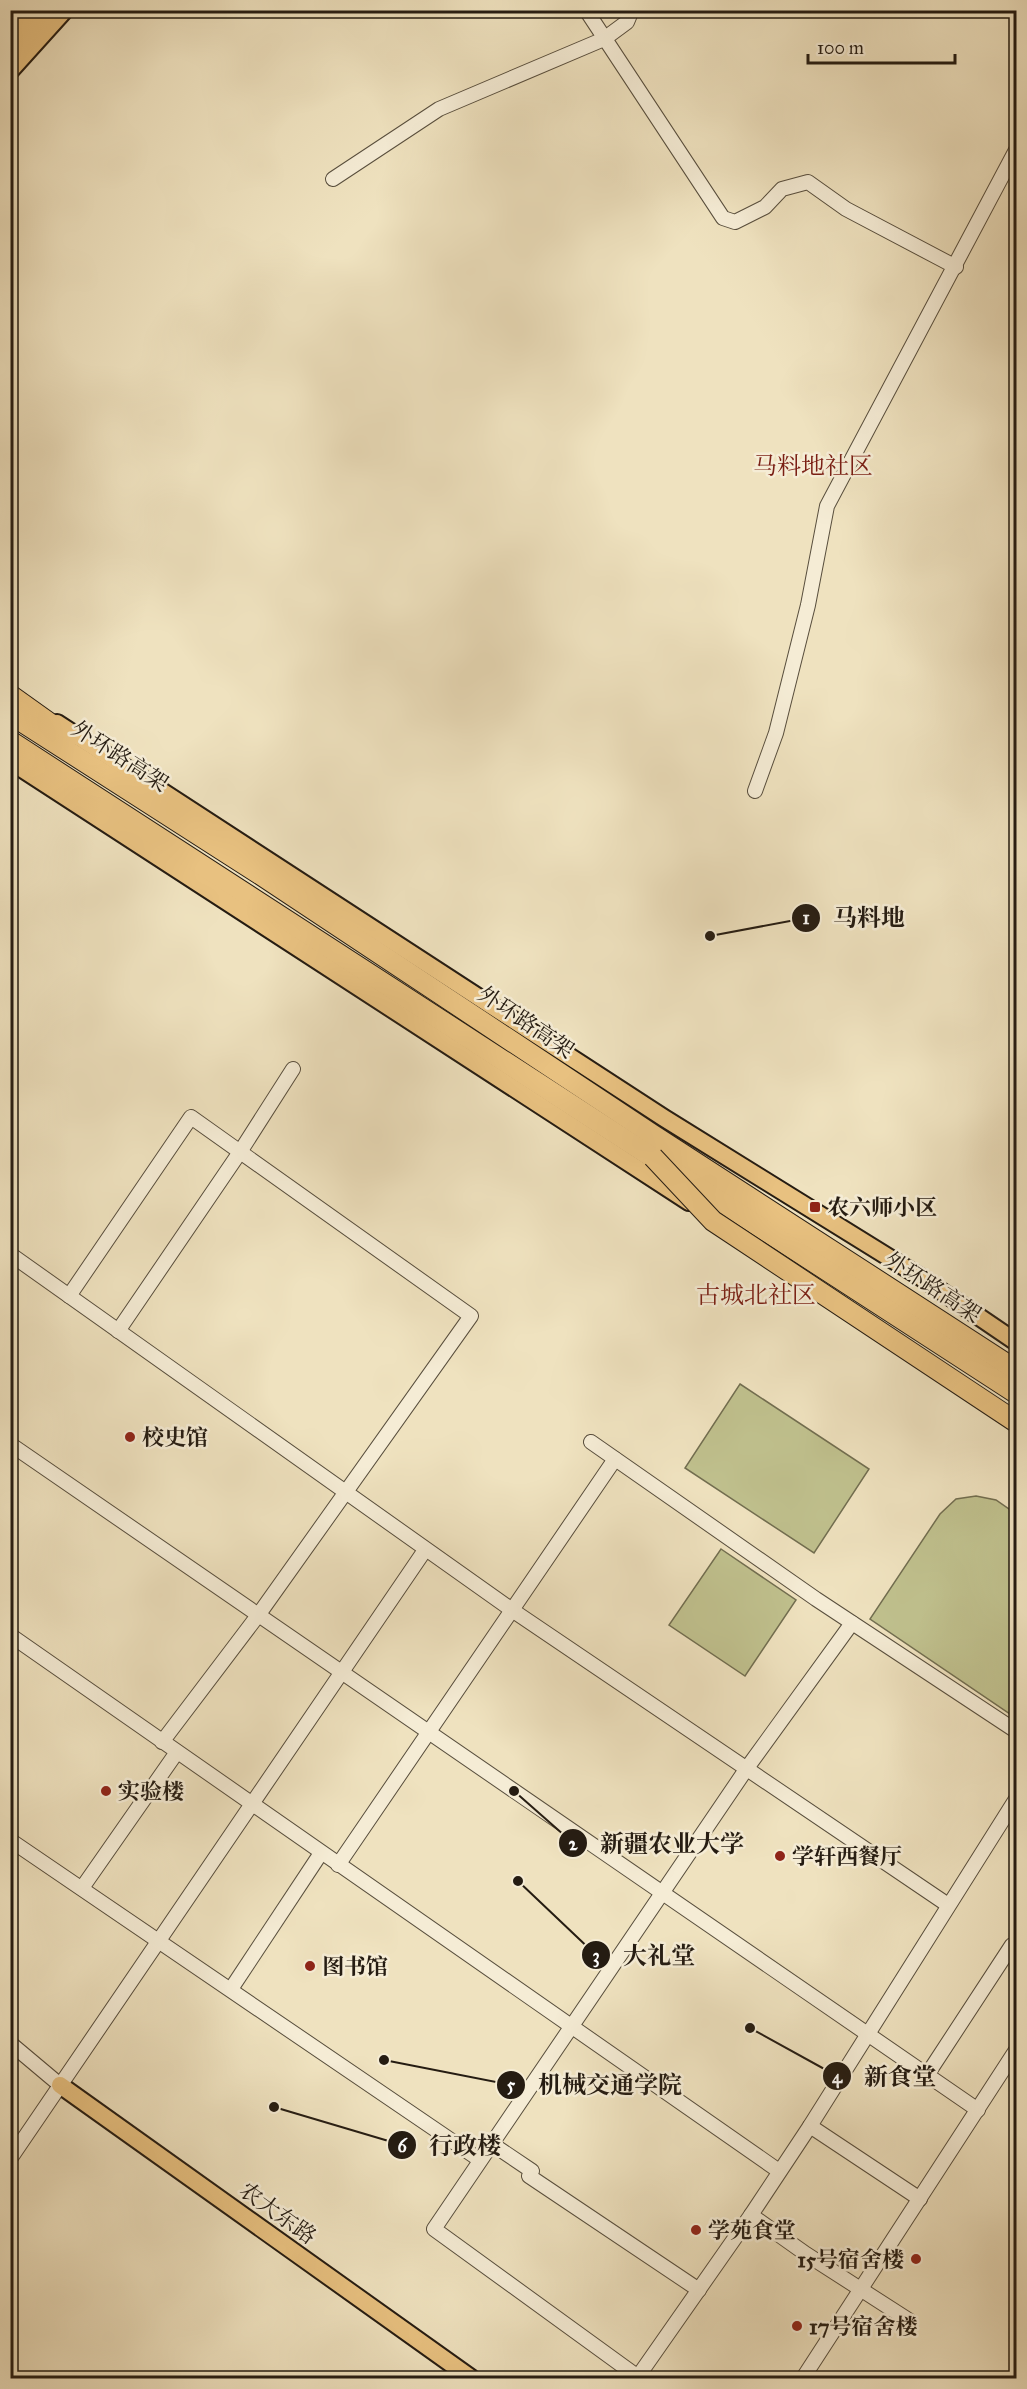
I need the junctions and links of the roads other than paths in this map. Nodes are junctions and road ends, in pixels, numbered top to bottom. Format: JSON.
{"nodes":[{"id":1,"x":25,"y":10,"type":"edge"},
{"id":2,"x":50,"y":10,"type":"edge"},
{"id":3,"x":65,"y":10,"type":"edge"},
{"id":4,"x":586,"y":10,"type":"edge"},
{"id":5,"x":632,"y":10,"type":"edge"},
{"id":6,"x":10,"y":27,"type":"edge"},
{"id":7,"x":604,"y":39,"type":"junction"},
{"id":8,"x":10,"y":53,"type":"edge"},
{"id":9,"x":10,"y":72,"type":"edge"},
{"id":10,"x":1017,"y":150,"type":"edge"},
{"id":11,"x":1013,"y":165,"type":"edge"},
{"id":12,"x":333,"y":179,"type":"dead end"},
{"id":13,"x":956,"y":267,"type":"junction"},
{"id":14,"x":10,"y":694,"type":"edge"},
{"id":15,"x":10,"y":714,"type":"edge"},
{"id":16,"x":10,"y":741,"type":"edge"},
{"id":17,"x":10,"y":761,"type":"edge"},
{"id":18,"x":111,"y":779,"type":"junction"},
{"id":19,"x":755,"y":791,"type":"dead end"},
{"id":20,"x":293,"y":1069,"type":"dead end"},
{"id":21,"x":240,"y":1152,"type":"junction"},
{"id":22,"x":653,"y":1157,"type":"junction"},
{"id":23,"x":10,"y":1254,"type":"edge"},
{"id":24,"x":69,"y":1296,"type":"junction"},
{"id":25,"x":118,"y":1331,"type":"junction"},
{"id":26,"x":1017,"y":1342,"type":"edge"},
{"id":27,"x":1017,"y":1370,"type":"edge"},
{"id":28,"x":1017,"y":1393,"type":"edge"},
{"id":29,"x":1017,"y":1414,"type":"edge"},
{"id":30,"x":1017,"y":1422,"type":"edge"},
{"id":31,"x":591,"y":1442,"type":"dead end"},
{"id":32,"x":10,"y":1444,"type":"edge"},
{"id":33,"x":615,"y":1459,"type":"junction"},
{"id":34,"x":346,"y":1492,"type":"junction"},
{"id":35,"x":425,"y":1550,"type":"junction"},
{"id":36,"x":512,"y":1610,"type":"junction"},
{"id":37,"x":259,"y":1614,"type":"junction"},
{"id":38,"x":852,"y":1623,"type":"junction"},
{"id":39,"x":10,"y":1635,"type":"edge"},
{"id":40,"x":343,"y":1672,"type":"junction"},
{"id":41,"x":1017,"y":1731,"type":"edge"},
{"id":42,"x":429,"y":1732,"type":"junction"},
{"id":43,"x":162,"y":1742,"type":"junction"},
{"id":44,"x":177,"y":1752,"type":"junction"},
{"id":45,"x":747,"y":1768,"type":"junction"},
{"id":46,"x":1017,"y":1799,"type":"edge"},
{"id":47,"x":252,"y":1805,"type":"junction"},
{"id":48,"x":10,"y":1840,"type":"edge"},
{"id":49,"x":321,"y":1853,"type":"junction"},
{"id":50,"x":338,"y":1865,"type":"junction"},
{"id":51,"x":82,"y":1888,"type":"junction"},
{"id":52,"x":662,"y":1892,"type":"junction"},
{"id":53,"x":948,"y":1905,"type":"junction"},
{"id":54,"x":159,"y":1940,"type":"junction"},
{"id":55,"x":1017,"y":1948,"type":"edge"},
{"id":56,"x":231,"y":1989,"type":"junction"},
{"id":57,"x":570,"y":2027,"type":"junction"},
{"id":58,"x":867,"y":2034,"type":"junction"},
{"id":59,"x":10,"y":2043,"type":"edge"},
{"id":60,"x":1017,"y":2050,"type":"edge"},
{"id":61,"x":927,"y":2074,"type":"junction"},
{"id":62,"x":60,"y":2085,"type":"junction"},
{"id":63,"x":978,"y":2110,"type":"junction"},
{"id":64,"x":810,"y":2126,"type":"junction"},
{"id":65,"x":492,"y":2144,"type":"junction"},
{"id":66,"x":10,"y":2158,"type":"edge"},
{"id":67,"x":480,"y":2160,"type":"junction"},
{"id":68,"x":779,"y":2171,"type":"junction"},
{"id":69,"x":920,"y":2199,"type":"junction"},
{"id":70,"x":751,"y":2215,"type":"junction"},
{"id":71,"x":861,"y":2289,"type":"junction"},
{"id":72,"x":699,"y":2290,"type":"junction"},
{"id":73,"x":910,"y":2321,"type":"dead end"},
{"id":74,"x":638,"y":2378,"type":"edge"},
{"id":75,"x":471,"y":2379,"type":"edge"},
{"id":76,"x":803,"y":2379,"type":"edge"}],
"edges":[{"from":1,"to":6,"type":"highway"},
{"from":2,"to":8,"type":"highway"},
{"from":3,"to":9,"type":"main road"},
{"from":4,"to":7,"type":"street"},
{"from":5,"to":7,"type":"street"},
{"from":7,"to":12,"type":"street"},
{"from":7,"to":13,"type":"street"},
{"from":10,"to":11,"type":"street"},
{"from":11,"to":13,"type":"street"},
{"from":13,"to":19,"type":"street"},
{"from":14,"to":18,"type":"highway"},
{"from":14,"to":26,"type":"main road"},
{"from":15,"to":18,"type":"highway","name":"外环路高架"},
{"from":16,"to":22,"type":"highway","name":"外环路高架"},
{"from":17,"to":29,"type":"main road"},
{"from":18,"to":27,"type":"highway","name":"外环路高架"},
{"from":20,"to":21,"type":"street"},
{"from":21,"to":24,"type":"street"},
{"from":21,"to":25,"type":"street"},
{"from":21,"to":34,"type":"street"},
{"from":22,"to":28,"type":"highway","name":"外环路高架","bridge":true},
{"from":22,"to":30,"type":"highway","bridge":true},
{"from":23,"to":24,"type":"street"},
{"from":24,"to":25,"type":"street"},
{"from":25,"to":34,"type":"street"},
{"from":31,"to":33,"type":"street"},
{"from":32,"to":37,"type":"street"},
{"from":33,"to":36,"type":"street"},
{"from":33,"to":38,"type":"street"},
{"from":34,"to":35,"type":"street"},
{"from":34,"to":37,"type":"street"},
{"from":35,"to":36,"type":"street"},
{"from":35,"to":40,"type":"street"},
{"from":36,"to":42,"type":"street"},
{"from":36,"to":45,"type":"street"},
{"from":37,"to":40,"type":"street"},
{"from":37,"to":43,"type":"street"},
{"from":38,"to":41,"type":"street"},
{"from":38,"to":45,"type":"street"},
{"from":39,"to":43,"type":"street"},
{"from":40,"to":42,"type":"street"},
{"from":40,"to":47,"type":"street"},
{"from":42,"to":50,"type":"street"},
{"from":42,"to":52,"type":"street"},
{"from":43,"to":44,"type":"street"},
{"from":44,"to":47,"type":"street"},
{"from":44,"to":51,"type":"street"},
{"from":45,"to":52,"type":"street"},
{"from":45,"to":53,"type":"street"},
{"from":46,"to":53,"type":"street"},
{"from":47,"to":49,"type":"street"},
{"from":47,"to":54,"type":"street"},
{"from":48,"to":51,"type":"street"},
{"from":49,"to":50,"type":"street"},
{"from":49,"to":56,"type":"street"},
{"from":50,"to":57,"type":"street"},
{"from":51,"to":54,"type":"street"},
{"from":52,"to":57,"type":"street"},
{"from":52,"to":58,"type":"street"},
{"from":53,"to":58,"type":"street"},
{"from":54,"to":56,"type":"street"},
{"from":54,"to":62,"type":"street"},
{"from":55,"to":61,"type":"street"},
{"from":56,"to":67,"type":"street"},
{"from":57,"to":65,"type":"street"},
{"from":57,"to":68,"type":"street"},
{"from":58,"to":61,"type":"street"},
{"from":58,"to":64,"type":"street"},
{"from":59,"to":62,"type":"street"},
{"from":60,"to":63,"type":"street"},
{"from":61,"to":63,"type":"street"},
{"from":62,"to":66,"type":"street"},
{"from":62,"to":75,"type":"main road","name":"农大东路"},
{"from":63,"to":69,"type":"street"},
{"from":64,"to":68,"type":"street"},
{"from":64,"to":69,"type":"street"},
{"from":65,"to":67,"type":"street"},
{"from":65,"to":72,"type":"street"},
{"from":67,"to":74,"type":"street"},
{"from":68,"to":70,"type":"street"},
{"from":69,"to":71,"type":"street"},
{"from":70,"to":71,"type":"street"},
{"from":70,"to":72,"type":"street"},
{"from":71,"to":73,"type":"street"},
{"from":71,"to":76,"type":"street"},
{"from":72,"to":74,"type":"street"}]}
